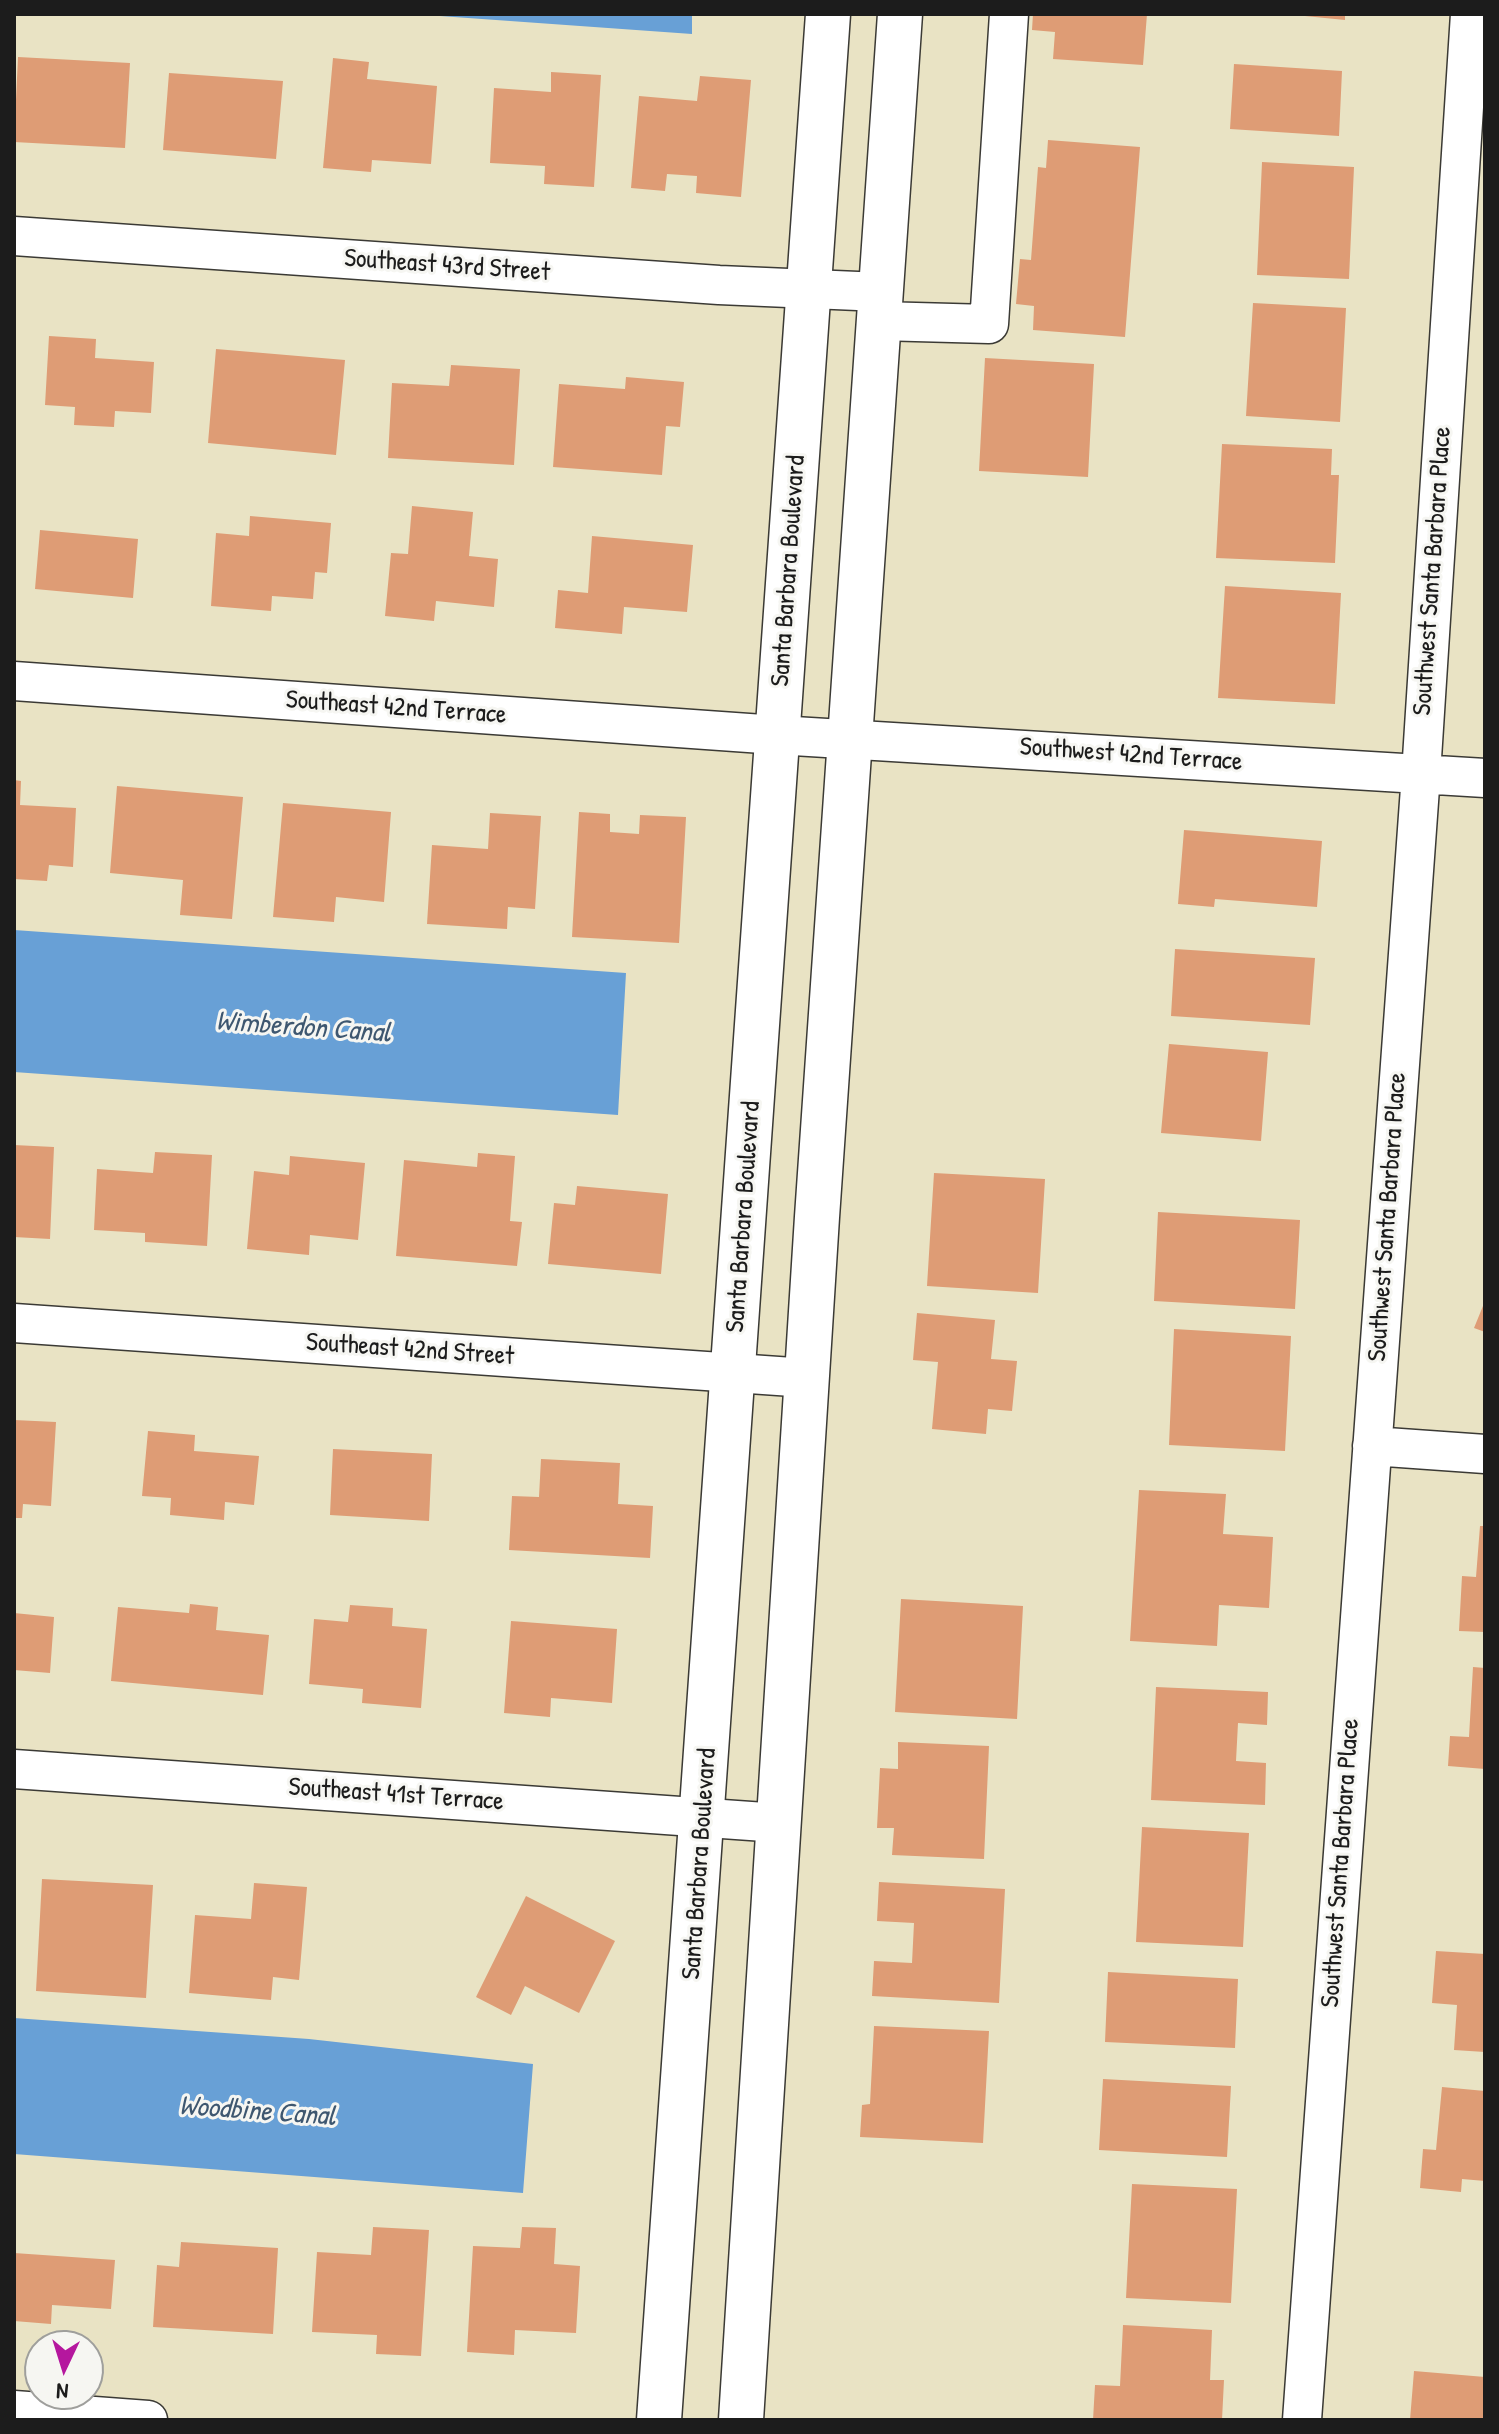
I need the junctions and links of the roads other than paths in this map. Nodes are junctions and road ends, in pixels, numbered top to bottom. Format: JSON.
{"nodes":[{"id":1,"x":828,"y":14,"type":"edge"},
{"id":2,"x":900,"y":14,"type":"edge"},
{"id":3,"x":1009,"y":14,"type":"edge"},
{"id":4,"x":1470,"y":14,"type":"edge"},
{"id":5,"x":14,"y":236,"type":"edge"},
{"id":6,"x":809,"y":289,"type":"junction"},
{"id":7,"x":880,"y":306,"type":"junction"},
{"id":8,"x":14,"y":681,"type":"edge"},
{"id":9,"x":777,"y":735,"type":"junction"},
{"id":10,"x":851,"y":737,"type":"junction"},
{"id":11,"x":1421,"y":774,"type":"junction"},
{"id":12,"x":1485,"y":778,"type":"edge"},
{"id":13,"x":14,"y":1323,"type":"edge"},
{"id":14,"x":733,"y":1372,"type":"junction"},
{"id":15,"x":807,"y":1378,"type":"junction"},
{"id":16,"x":1372,"y":1446,"type":"junction"},
{"id":17,"x":1485,"y":1454,"type":"edge"},
{"id":18,"x":14,"y":1769,"type":"edge"},
{"id":19,"x":703,"y":1817,"type":"junction"},
{"id":20,"x":779,"y":1823,"type":"junction"},
{"id":21,"x":14,"y":2410,"type":"edge"},
{"id":22,"x":148,"y":2420,"type":"edge"},
{"id":23,"x":659,"y":2420,"type":"edge"},
{"id":24,"x":741,"y":2420,"type":"edge"},
{"id":25,"x":1302,"y":2420,"type":"edge"}],
"edges":[{"from":1,"to":6,"type":"main road","name":"Santa Barbara Boulevard"},
{"from":2,"to":7,"type":"main road"},
{"from":3,"to":7,"type":"street","name":"Southeast 43rd Street"},
{"from":4,"to":11,"type":"street","name":"Southwest Santa Barbara Place"},
{"from":5,"to":6,"type":"street","name":"Southeast 43rd Street"},
{"from":6,"to":7,"type":"street","name":"Southeast 43rd Street"},
{"from":6,"to":9,"type":"main road","name":"Santa Barbara Boulevard"},
{"from":7,"to":10,"type":"main road"},
{"from":8,"to":9,"type":"street","name":"Southeast 42nd Terrace"},
{"from":9,"to":10,"type":"street","name":"Southwest 42nd Terrace"},
{"from":9,"to":14,"type":"main road","name":"Santa Barbara Boulevard"},
{"from":10,"to":11,"type":"street","name":"Southwest 42nd Terrace"},
{"from":10,"to":15,"type":"main road"},
{"from":11,"to":12,"type":"street","name":"Southwest 42nd Terrace"},
{"from":11,"to":16,"type":"street","name":"Southwest Santa Barbara Place"},
{"from":13,"to":14,"type":"street","name":"Southeast 42nd Street"},
{"from":14,"to":15,"type":"street","name":"Southeast 42nd Street"},
{"from":14,"to":19,"type":"main road","name":"Santa Barbara Boulevard"},
{"from":15,"to":20,"type":"main road"},
{"from":16,"to":17,"type":"street"},
{"from":16,"to":25,"type":"street","name":"Southwest Santa Barbara Place"},
{"from":18,"to":19,"type":"street","name":"Southeast 41st Terrace"},
{"from":19,"to":20,"type":"street","name":"Southeast 41st Terrace"},
{"from":19,"to":23,"type":"main road","name":"Santa Barbara Boulevard"},
{"from":20,"to":24,"type":"main road"},
{"from":21,"to":22,"type":"street"}]}
